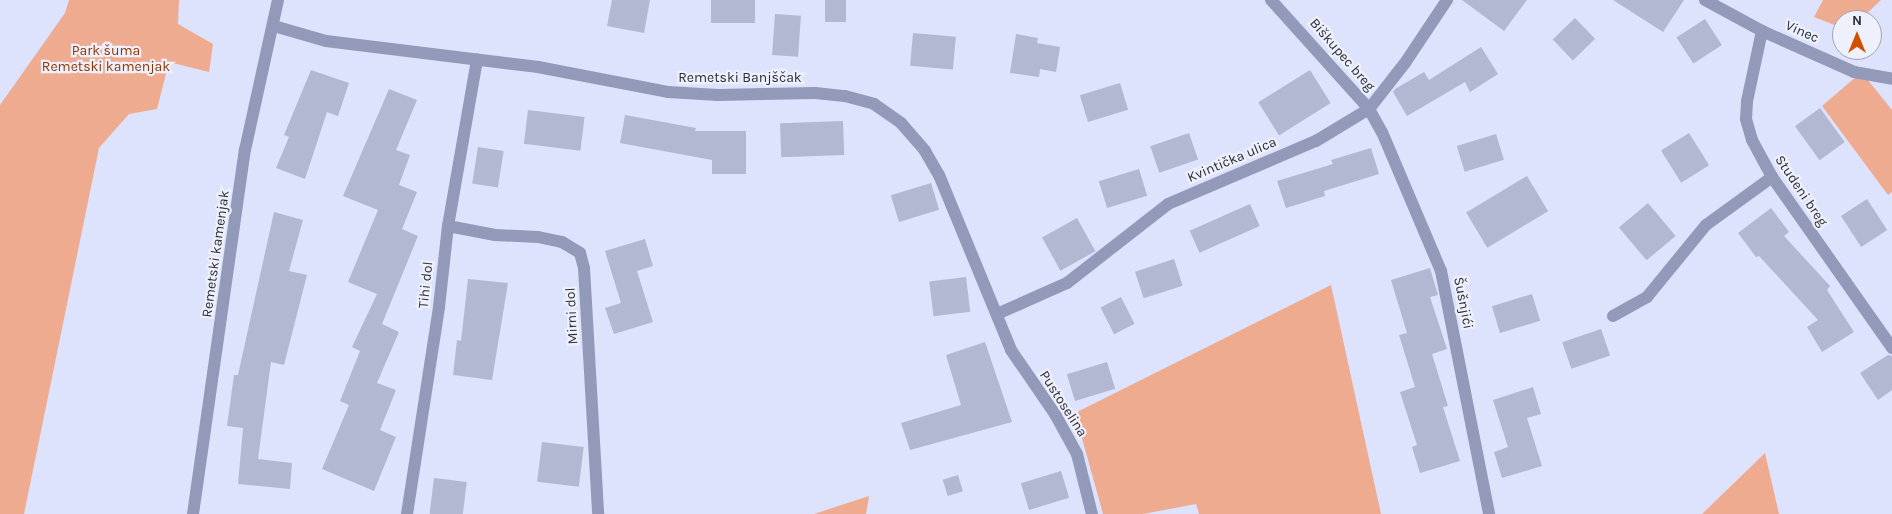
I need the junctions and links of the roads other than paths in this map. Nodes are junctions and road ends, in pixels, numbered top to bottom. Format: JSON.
{"nodes":[{"id":1,"x":278,"y":0,"type":"edge"},
{"id":2,"x":1271,"y":0,"type":"edge"},
{"id":3,"x":1447,"y":0,"type":"edge"},
{"id":4,"x":1705,"y":0,"type":"edge"},
{"id":5,"x":274,"y":26,"type":"junction"},
{"id":6,"x":1762,"y":31,"type":"junction"},
{"id":7,"x":477,"y":59,"type":"junction"},
{"id":8,"x":1892,"y":79,"type":"edge"},
{"id":9,"x":1369,"y":109,"type":"junction"},
{"id":10,"x":1772,"y":177,"type":"junction"},
{"id":11,"x":448,"y":226,"type":"junction"},
{"id":12,"x":997,"y":314,"type":"junction"},
{"id":13,"x":1613,"y":316,"type":"dead end"},
{"id":14,"x":1892,"y":348,"type":"edge"},
{"id":15,"x":193,"y":514,"type":"edge"},
{"id":16,"x":407,"y":514,"type":"edge"},
{"id":17,"x":598,"y":514,"type":"edge"},
{"id":18,"x":1092,"y":514,"type":"edge"},
{"id":19,"x":1489,"y":514,"type":"edge"}],
"edges":[{"from":1,"to":5,"type":"street","name":"Remetski kamenjak"},
{"from":2,"to":9,"type":"street","name":"Biškupec breg"},
{"from":3,"to":9,"type":"street","name":"Kvintička ulica"},
{"from":4,"to":6,"type":"street","name":"Vinec"},
{"from":5,"to":7,"type":"street","name":"Remetski Banjščak"},
{"from":5,"to":15,"type":"street","name":"Remetski kamenjak"},
{"from":6,"to":8,"type":"street","name":"Vinec"},
{"from":6,"to":10,"type":"street","name":"Studeni breg"},
{"from":7,"to":11,"type":"street","name":"Tihi dol"},
{"from":7,"to":12,"type":"street","name":"Remetski Banjščak"},
{"from":9,"to":12,"type":"street","name":"Kvintička ulica"},
{"from":9,"to":19,"type":"street","name":"Šušnjići"},
{"from":10,"to":13,"type":"street"},
{"from":10,"to":14,"type":"street","name":"Studeni breg"},
{"from":11,"to":16,"type":"street","name":"Tihi dol"},
{"from":11,"to":17,"type":"street","name":"Mirni dol"},
{"from":12,"to":18,"type":"street","name":"Pustoselina"}]}
